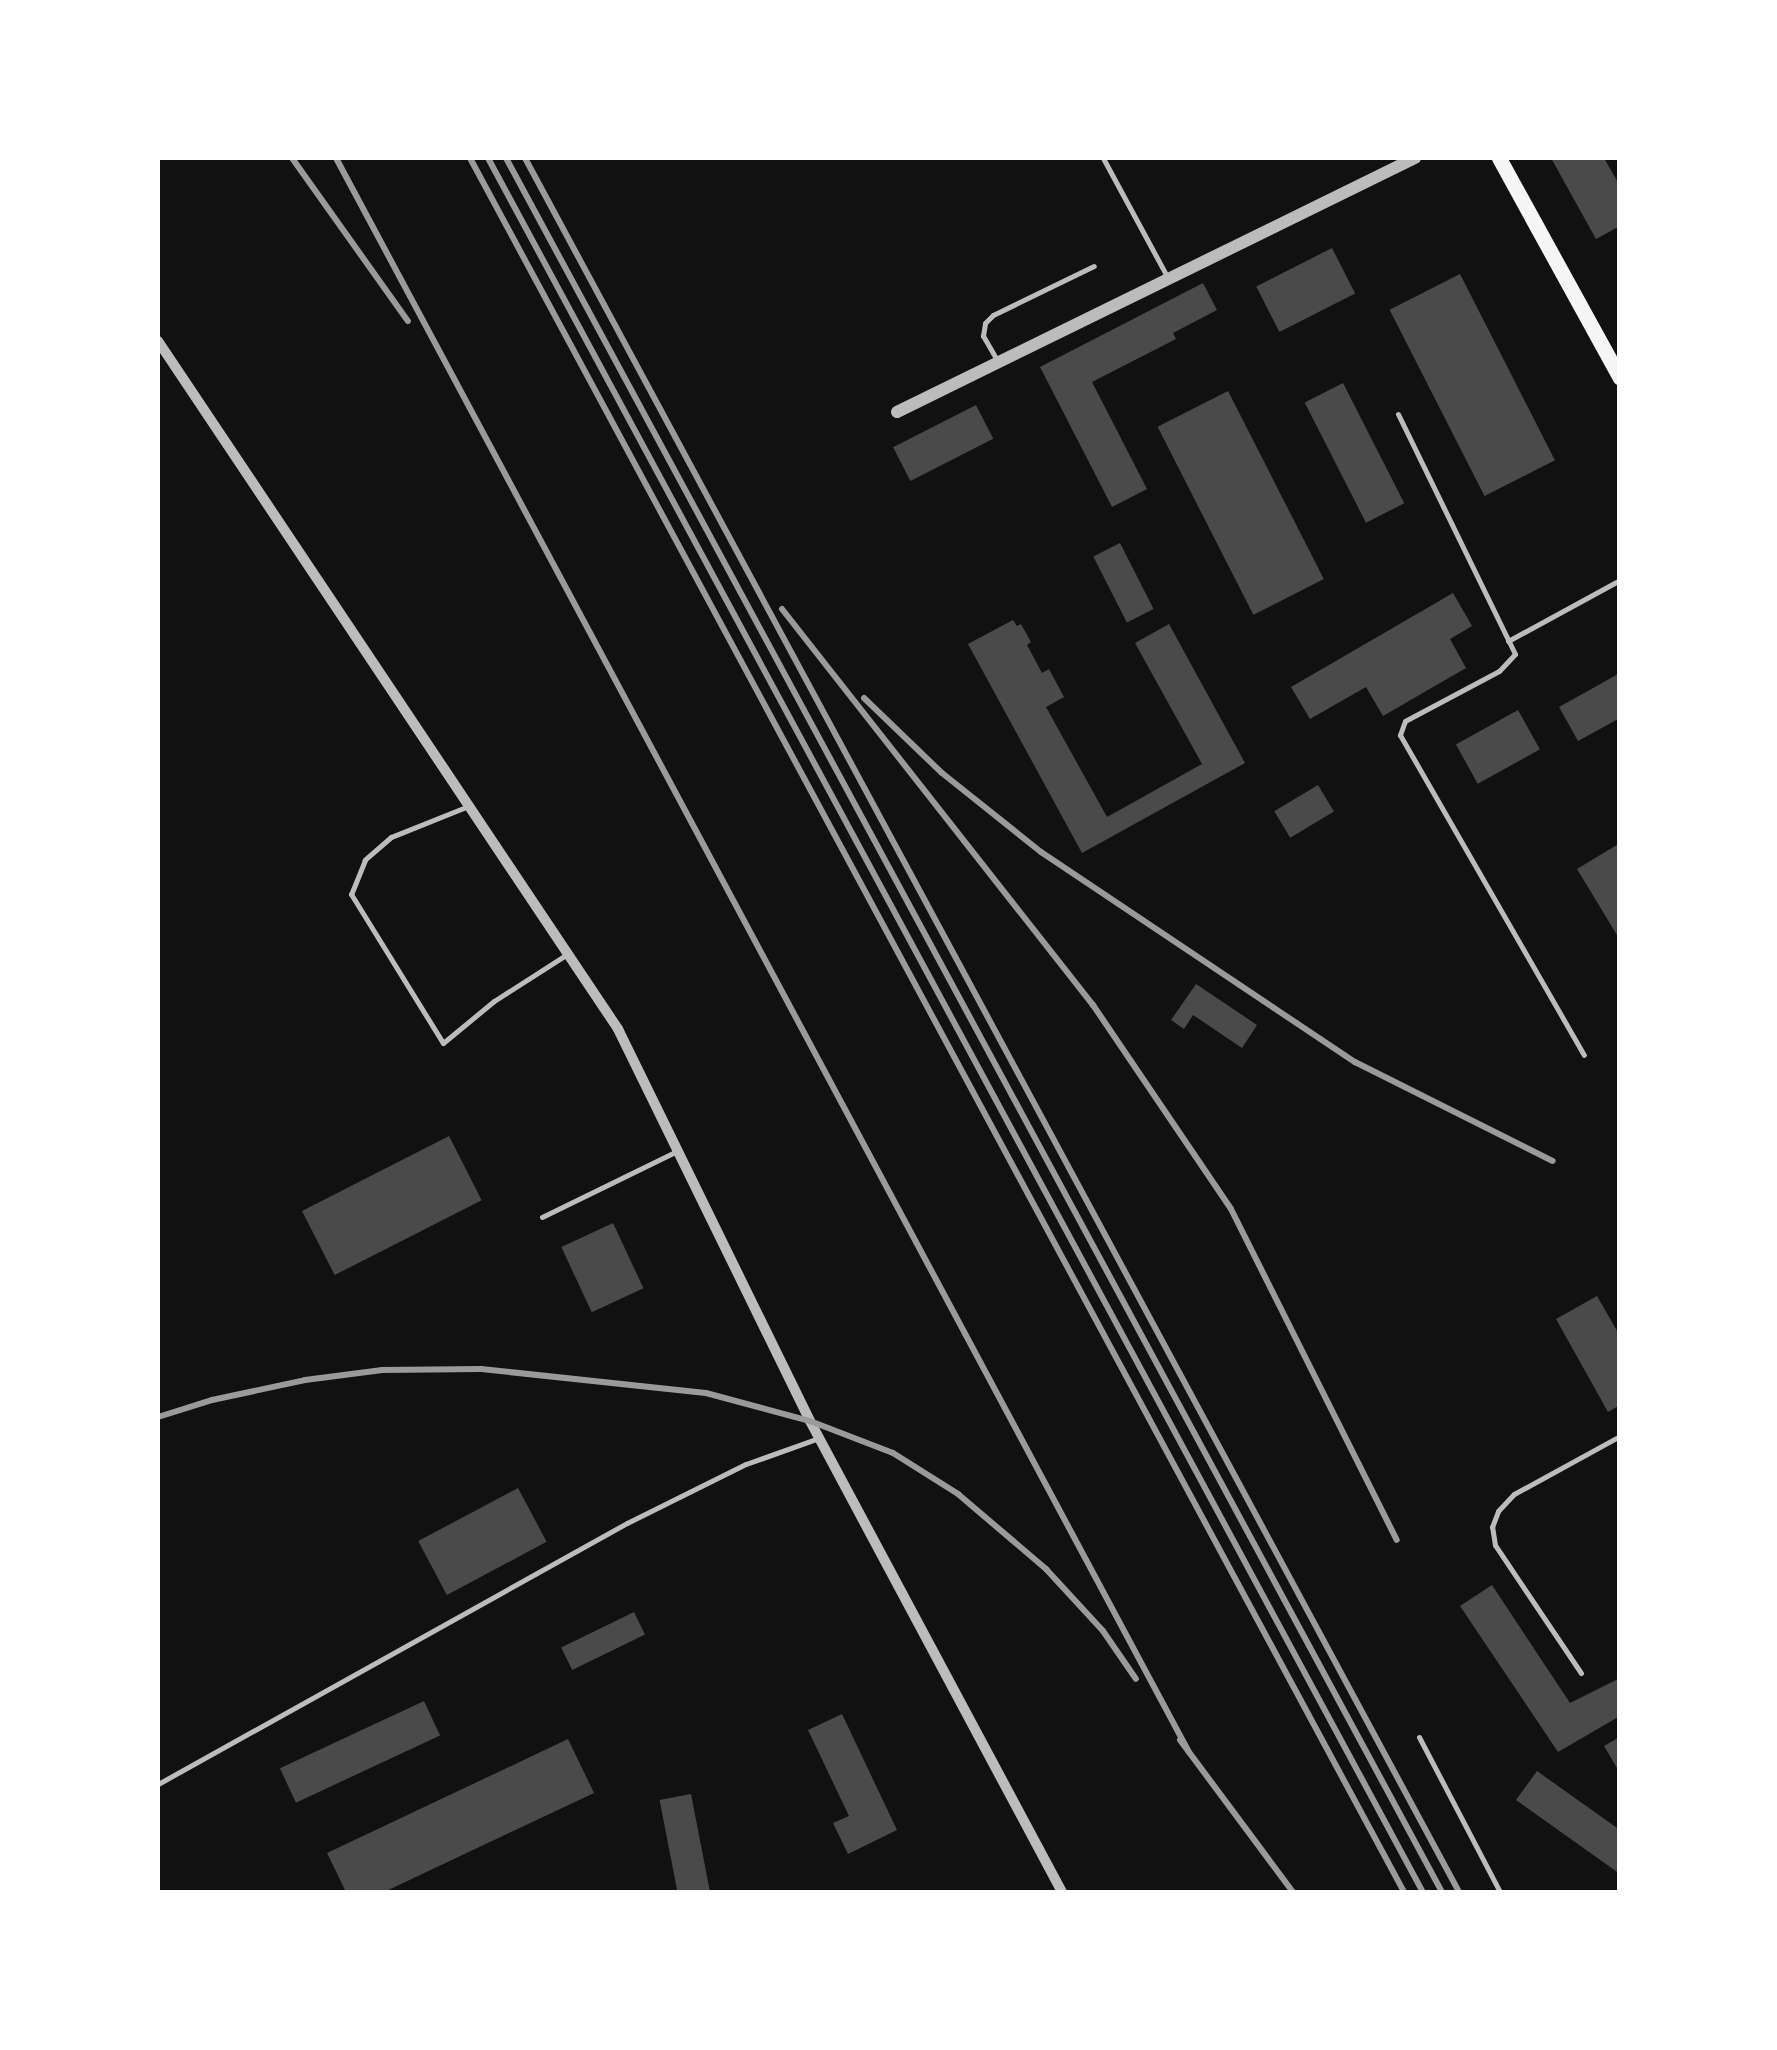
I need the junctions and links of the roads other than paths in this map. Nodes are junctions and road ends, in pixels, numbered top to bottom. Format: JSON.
{"nodes":[{"id":1,"x":1104,"y":158,"type":"edge"},
{"id":2,"x":1415,"y":158,"type":"edge"},
{"id":3,"x":1500,"y":158,"type":"edge"},
{"id":4,"x":1094,"y":266,"type":"dead end"},
{"id":5,"x":1169,"y":281,"type":"junction"},
{"id":6,"x":158,"y":340,"type":"edge"},
{"id":7,"x":998,"y":363,"type":"junction"},
{"id":8,"x":1620,"y":378,"type":"edge"},
{"id":9,"x":897,"y":412,"type":"dead end"},
{"id":10,"x":1398,"y":414,"type":"dead end"},
{"id":11,"x":1620,"y":580,"type":"edge"},
{"id":12,"x":1508,"y":641,"type":"junction"},
{"id":13,"x":469,"y":806,"type":"junction"},
{"id":14,"x":568,"y":954,"type":"junction"},
{"id":15,"x":1584,"y":1055,"type":"dead end"},
{"id":16,"x":678,"y":1150,"type":"junction"},
{"id":17,"x":542,"y":1216,"type":"dead end"},
{"id":18,"x":1620,"y":1436,"type":"edge"},
{"id":19,"x":819,"y":1438,"type":"junction"},
{"id":20,"x":1581,"y":1673,"type":"dead end"},
{"id":21,"x":1419,"y":1737,"type":"dead end"},
{"id":22,"x":158,"y":1784,"type":"edge"},
{"id":23,"x":1062,"y":1892,"type":"edge"},
{"id":24,"x":1500,"y":1892,"type":"edge"}],
"edges":[{"from":1,"to":5,"type":"lane"},
{"from":2,"to":5,"type":"street"},
{"from":3,"to":8,"type":"main road"},
{"from":4,"to":7,"type":"lane"},
{"from":5,"to":7,"type":"street"},
{"from":6,"to":13,"type":"street"},
{"from":7,"to":9,"type":"street"},
{"from":10,"to":12,"type":"lane"},
{"from":11,"to":12,"type":"lane"},
{"from":12,"to":15,"type":"lane"},
{"from":13,"to":14,"type":"street"},
{"from":13,"to":14,"type":"lane"},
{"from":14,"to":16,"type":"street"},
{"from":16,"to":17,"type":"lane"},
{"from":16,"to":19,"type":"street"},
{"from":18,"to":20,"type":"lane"},
{"from":19,"to":22,"type":"lane"},
{"from":19,"to":23,"type":"street"},
{"from":21,"to":24,"type":"lane"}]}
